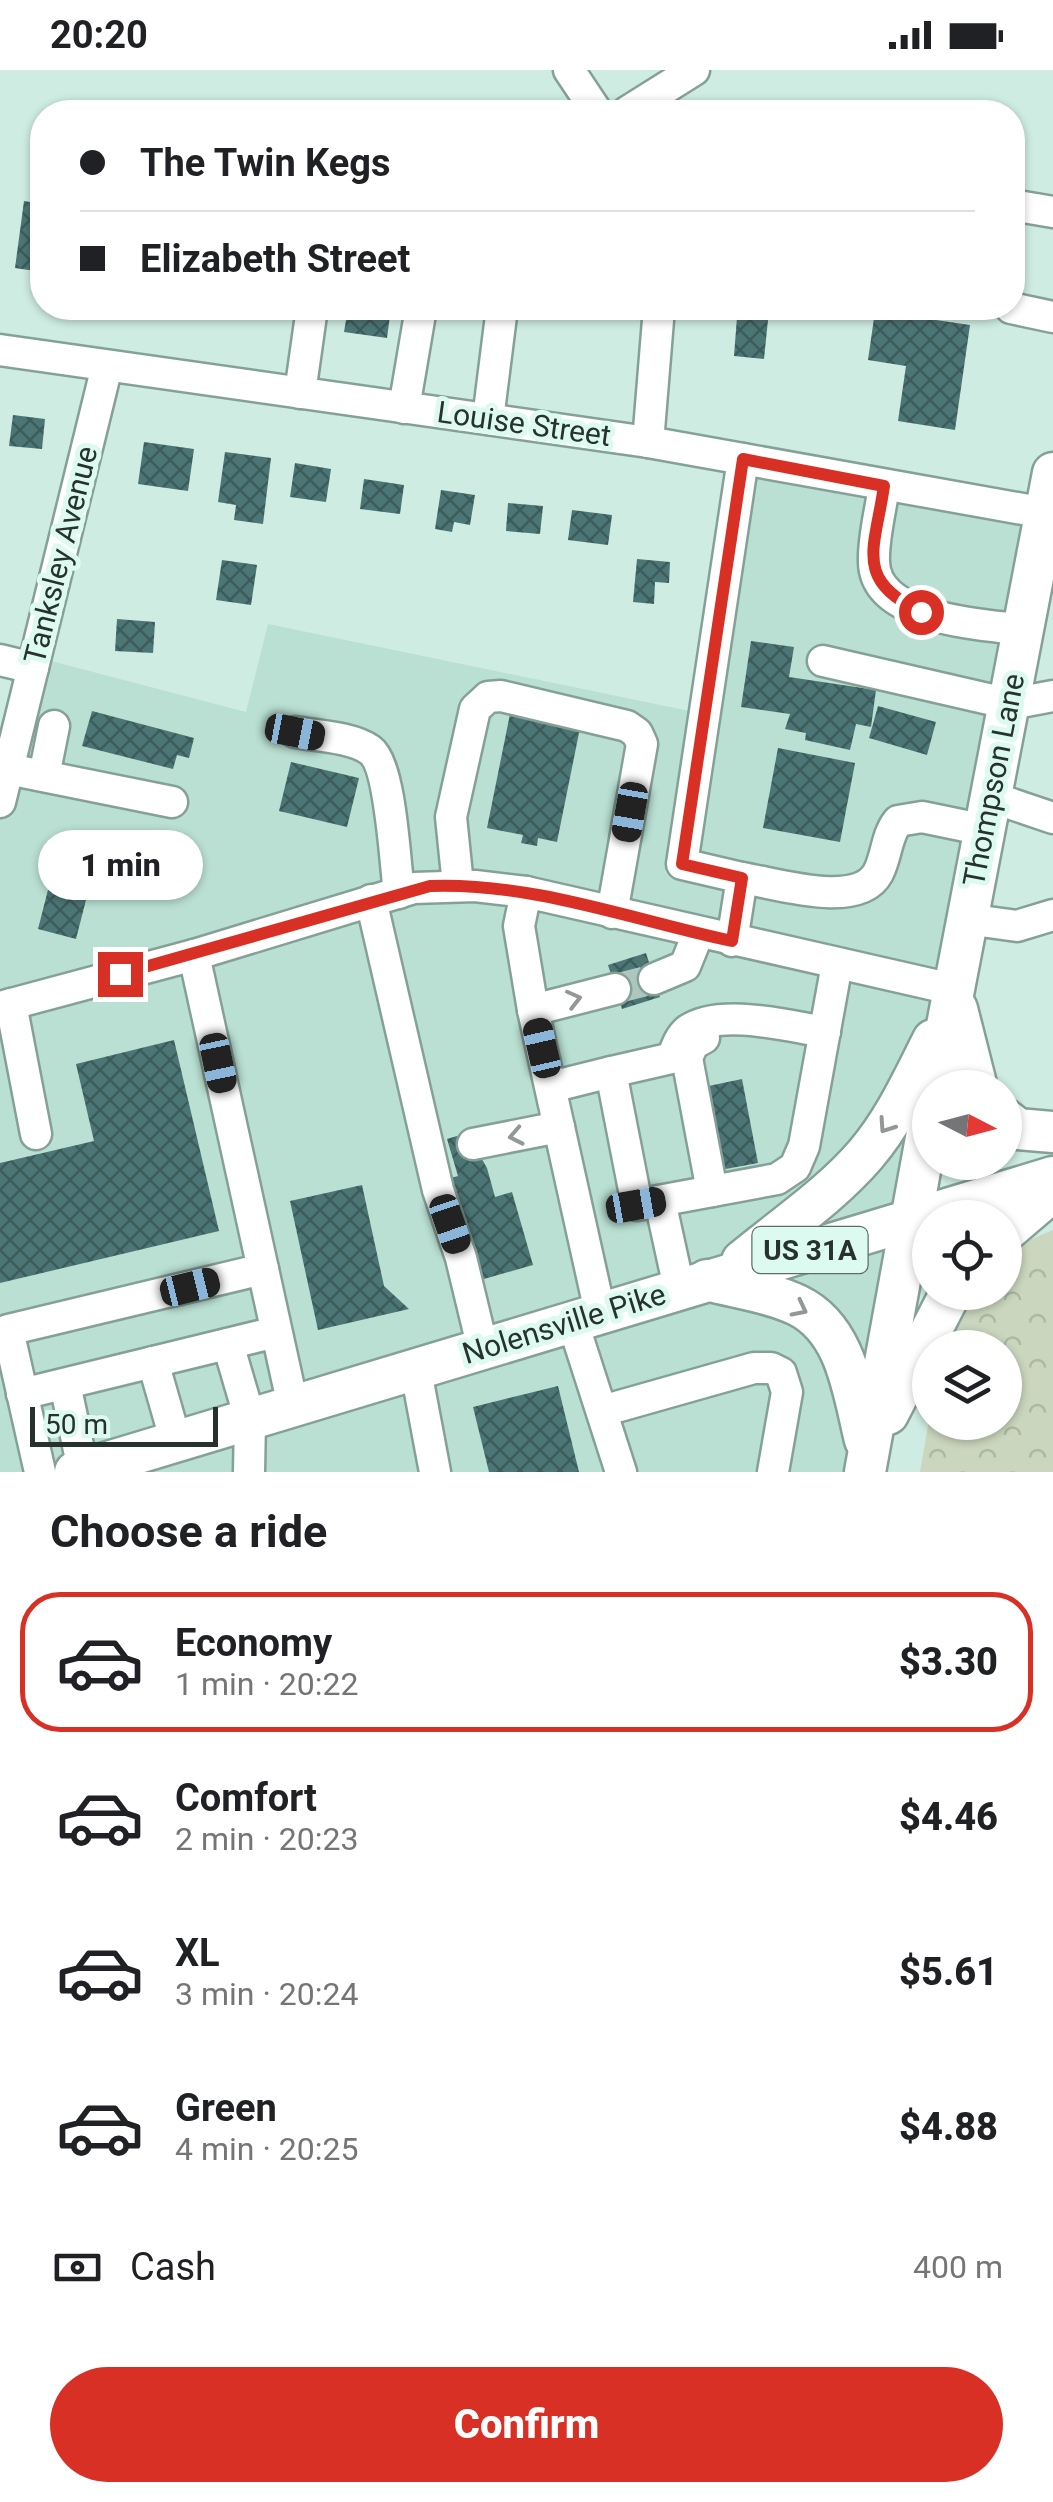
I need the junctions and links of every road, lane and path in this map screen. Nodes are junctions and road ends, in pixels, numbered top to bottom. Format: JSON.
{"nodes":[{"id":1,"x":568,"y":70,"type":"edge"},
{"id":2,"x":694,"y":70,"type":"edge"},
{"id":3,"x":589,"y":100,"type":"edge"},
{"id":4,"x":646,"y":100,"type":"edge"},
{"id":5,"x":1025,"y":207,"type":"edge"},
{"id":6,"x":1053,"y":212,"type":"edge"},
{"id":7,"x":1025,"y":311,"type":"edge"},
{"id":8,"x":1053,"y":317,"type":"edge"},
{"id":9,"x":310,"y":320,"type":"edge"},
{"id":10,"x":419,"y":320,"type":"edge"},
{"id":11,"x":500,"y":320,"type":"edge"},
{"id":12,"x":657,"y":320,"type":"edge"},
{"id":13,"x":0,"y":350,"type":"edge"},
{"id":14,"x":107,"y":366,"type":"junction"},
{"id":15,"x":300,"y":393,"type":"junction"},
{"id":16,"x":404,"y":408,"type":"junction"},
{"id":17,"x":488,"y":420,"type":"junction"},
{"id":18,"x":648,"y":442,"type":"junction"},
{"id":19,"x":743,"y":459,"type":"junction"},
{"id":20,"x":1053,"y":473,"type":"edge"},
{"id":21,"x":884,"y":486,"type":"junction"},
{"id":22,"x":1046,"y":513,"type":"junction"},
{"id":23,"x":1024,"y":630,"type":"junction"},
{"id":24,"x":0,"y":660,"type":"edge"},
{"id":25,"x":823,"y":661,"type":"dead end"},
{"id":26,"x":32,"y":668,"type":"junction"},
{"id":27,"x":1053,"y":696,"type":"edge"},
{"id":28,"x":1010,"y":704,"type":"junction"},
{"id":29,"x":54,"y":726,"type":"dead end"},
{"id":30,"x":295,"y":732,"type":"dead end"},
{"id":31,"x":8,"y":750,"type":"edge"},
{"id":32,"x":44,"y":776,"type":"junction"},
{"id":33,"x":0,"y":802,"type":"edge"},
{"id":34,"x":172,"y":802,"type":"dead end"},
{"id":35,"x":988,"y":813,"type":"junction"},
{"id":36,"x":1053,"y":818,"type":"edge"},
{"id":37,"x":742,"y":878,"type":"junction"},
{"id":38,"x":458,"y":885,"type":"junction"},
{"id":39,"x":526,"y":892,"type":"junction"},
{"id":40,"x":385,"y":896,"type":"junction"},
{"id":41,"x":612,"y":913,"type":"junction"},
{"id":42,"x":1053,"y":915,"type":"edge"},
{"id":43,"x":966,"y":919,"type":"junction"},
{"id":44,"x":1018,"y":926,"type":"junction"},
{"id":45,"x":1053,"y":930,"type":"edge"},
{"id":46,"x":698,"y":934,"type":"junction"},
{"id":47,"x":732,"y":941,"type":"junction"},
{"id":48,"x":194,"y":955,"type":"junction"},
{"id":49,"x":837,"y":964,"type":"junction"},
{"id":50,"x":654,"y":978,"type":"tunnel mouth"},
{"id":51,"x":615,"y":989,"type":"tunnel mouth"},
{"id":52,"x":950,"y":999,"type":"junction"},
{"id":53,"x":5,"y":1005,"type":"edge"},
{"id":54,"x":533,"y":1010,"type":"junction"},
{"id":55,"x":770,"y":1024,"type":"junction"},
{"id":56,"x":824,"y":1032,"type":"junction"},
{"id":57,"x":672,"y":1058,"type":"junction"},
{"id":58,"x":938,"y":1070,"type":"edge"},
{"id":59,"x":972,"y":1070,"type":"edge"},
{"id":60,"x":610,"y":1072,"type":"junction"},
{"id":61,"x":550,"y":1087,"type":"junction"},
{"id":62,"x":559,"y":1127,"type":"junction"},
{"id":63,"x":1022,"y":1129,"type":"edge"},
{"id":64,"x":1053,"y":1132,"type":"edge"},
{"id":65,"x":36,"y":1134,"type":"dead end"},
{"id":66,"x":451,"y":1149,"type":"junction"},
{"id":67,"x":1053,"y":1176,"type":"edge"},
{"id":68,"x":1053,"y":1190,"type":"edge"},
{"id":69,"x":704,"y":1193,"type":"junction"},
{"id":70,"x":976,"y":1200,"type":"edge"},
{"id":71,"x":660,"y":1201,"type":"junction"},
{"id":72,"x":1022,"y":1217,"type":"edge"},
{"id":73,"x":912,"y":1220,"type":"joint"},
{"id":74,"x":262,"y":1269,"type":"junction"},
{"id":75,"x":704,"y":1281,"type":"junction"},
{"id":76,"x":942,"y":1310,"type":"edge"},
{"id":77,"x":586,"y":1316,"type":"junction"},
{"id":78,"x":276,"y":1332,"type":"junction"},
{"id":79,"x":228,"y":1344,"type":"junction"},
{"id":80,"x":483,"y":1349,"type":"junction"},
{"id":81,"x":153,"y":1362,"type":"junction"},
{"id":82,"x":416,"y":1371,"type":"junction"},
{"id":83,"x":65,"y":1384,"type":"junction"},
{"id":84,"x":22,"y":1394,"type":"junction"},
{"id":85,"x":293,"y":1406,"type":"junction"},
{"id":86,"x":602,"y":1411,"type":"junction"},
{"id":87,"x":250,"y":1419,"type":"junction"},
{"id":88,"x":176,"y":1442,"type":"junction"},
{"id":89,"x":866,"y":1462,"type":"edge"},
{"id":90,"x":100,"y":1468,"type":"edge"},
{"id":91,"x":40,"y":1472,"type":"edge"},
{"id":92,"x":250,"y":1472,"type":"edge"},
{"id":93,"x":435,"y":1472,"type":"edge"},
{"id":94,"x":621,"y":1472,"type":"edge"},
{"id":95,"x":773,"y":1472,"type":"edge"}],
"edges":[{"from":1,"to":3,"type":"street"},
{"from":2,"to":4,"type":"street"},
{"from":5,"to":6,"type":"street"},
{"from":7,"to":8,"type":"street"},
{"from":9,"to":15,"type":"street"},
{"from":10,"to":16,"type":"street"},
{"from":11,"to":17,"type":"street"},
{"from":12,"to":18,"type":"street"},
{"from":13,"to":14,"type":"street","name":"Louise Street"},
{"from":14,"to":15,"type":"street","name":"Louise Street"},
{"from":14,"to":26,"type":"street","name":"Tanksley Avenue"},
{"from":15,"to":16,"type":"street","name":"Louise Street"},
{"from":16,"to":17,"type":"street","name":"Louise Street"},
{"from":17,"to":18,"type":"street","name":"Louise Street"},
{"from":18,"to":19,"type":"street","name":"Louise Street"},
{"from":19,"to":21,"type":"street","name":"Louise Street"},
{"from":19,"to":37,"type":"street"},
{"from":20,"to":22,"type":"main road","name":"Thompson Lane"},
{"from":21,"to":22,"type":"street","name":"Louise Street"},
{"from":21,"to":23,"type":"street"},
{"from":22,"to":23,"type":"main road","name":"Thompson Lane"},
{"from":23,"to":28,"type":"main road","name":"Thompson Lane"},
{"from":24,"to":26,"type":"street"},
{"from":25,"to":28,"type":"street"},
{"from":26,"to":31,"type":"street","name":"Tanksley Avenue"},
{"from":27,"to":28,"type":"street"},
{"from":28,"to":35,"type":"main road","name":"Thompson Lane"},
{"from":29,"to":32,"type":"street"},
{"from":30,"to":40,"type":"street"},
{"from":31,"to":32,"type":"street"},
{"from":31,"to":33,"type":"street","name":"Tanksley Avenue"},
{"from":32,"to":34,"type":"street"},
{"from":35,"to":36,"type":"street"},
{"from":35,"to":37,"type":"street"},
{"from":35,"to":43,"type":"main road","name":"Thompson Lane"},
{"from":37,"to":47,"type":"street"},
{"from":38,"to":39,"type":"street"},
{"from":38,"to":40,"type":"street"},
{"from":38,"to":41,"type":"street"},
{"from":39,"to":41,"type":"street"},
{"from":39,"to":54,"type":"street"},
{"from":40,"to":48,"type":"street"},
{"from":40,"to":66,"type":"street"},
{"from":41,"to":46,"type":"street"},
{"from":42,"to":44,"type":"street"},
{"from":43,"to":44,"type":"street"},
{"from":43,"to":52,"type":"main road","name":"Thompson Lane"},
{"from":44,"to":45,"type":"street"},
{"from":46,"to":47,"type":"street"},
{"from":46,"to":50,"type":"street"},
{"from":47,"to":49,"type":"street"},
{"from":48,"to":53,"type":"street"},
{"from":48,"to":74,"type":"street"},
{"from":49,"to":52,"type":"street"},
{"from":49,"to":56,"type":"street"},
{"from":54,"to":51,"type":"street","one_way":true},
{"from":52,"to":58,"type":"main road","name":"Thompson Lane"},
{"from":52,"to":59,"type":"main road"},
{"from":52,"to":75,"type":"main road","one_way":true},
{"from":53,"to":65,"type":"street"},
{"from":54,"to":61,"type":"street"},
{"from":55,"to":56,"type":"street"},
{"from":55,"to":57,"type":"street"},
{"from":55,"to":69,"type":"street"},
{"from":56,"to":69,"type":"street"},
{"from":57,"to":60,"type":"street"},
{"from":57,"to":69,"type":"street"},
{"from":60,"to":61,"type":"street"},
{"from":60,"to":71,"type":"street"},
{"from":61,"to":62,"type":"street"},
{"from":62,"to":66,"type":"street","one_way":true},
{"from":62,"to":77,"type":"street"},
{"from":63,"to":64,"type":"main road"},
{"from":66,"to":80,"type":"street"},
{"from":67,"to":70,"type":"main road","name":"Nolensville Pike","number":"US 31A"},
{"from":68,"to":72,"type":"main road"},
{"from":69,"to":71,"type":"street"},
{"from":71,"to":75,"type":"street"},
{"from":73,"to":75,"type":"main road","name":"Nolensville Pike","number":"US 31A"},
{"from":73,"to":89,"type":"main road"},
{"from":74,"to":78,"type":"street"},
{"from":74,"to":84,"type":"street"},
{"from":75,"to":77,"type":"main road","name":"Nolensville Pike","number":"US 31A"},
{"from":75,"to":89,"type":"main road","one_way":true},
{"from":76,"to":89,"type":"main road"},
{"from":77,"to":80,"type":"main road","name":"Nolensville Pike","number":"US 31A"},
{"from":77,"to":86,"type":"street"},
{"from":78,"to":79,"type":"street"},
{"from":78,"to":85,"type":"street"},
{"from":79,"to":81,"type":"street"},
{"from":79,"to":87,"type":"street"},
{"from":80,"to":82,"type":"main road","name":"Nolensville Pike","number":"US 31A"},
{"from":81,"to":83,"type":"street"},
{"from":81,"to":88,"type":"street"},
{"from":82,"to":85,"type":"main road","name":"Nolensville Pike","number":"US 31A"},
{"from":82,"to":93,"type":"street"},
{"from":83,"to":84,"type":"street"},
{"from":83,"to":90,"type":"street"},
{"from":84,"to":91,"type":"street"},
{"from":85,"to":87,"type":"main road","name":"Nolensville Pike","number":"US 31A"},
{"from":86,"to":94,"type":"street"},
{"from":86,"to":95,"type":"street"},
{"from":87,"to":88,"type":"main road","name":"Nolensville Pike","number":"US 31A"},
{"from":87,"to":92,"type":"street"},
{"from":88,"to":90,"type":"main road","name":"Nolensville Pike","number":"US 31A"}]}
